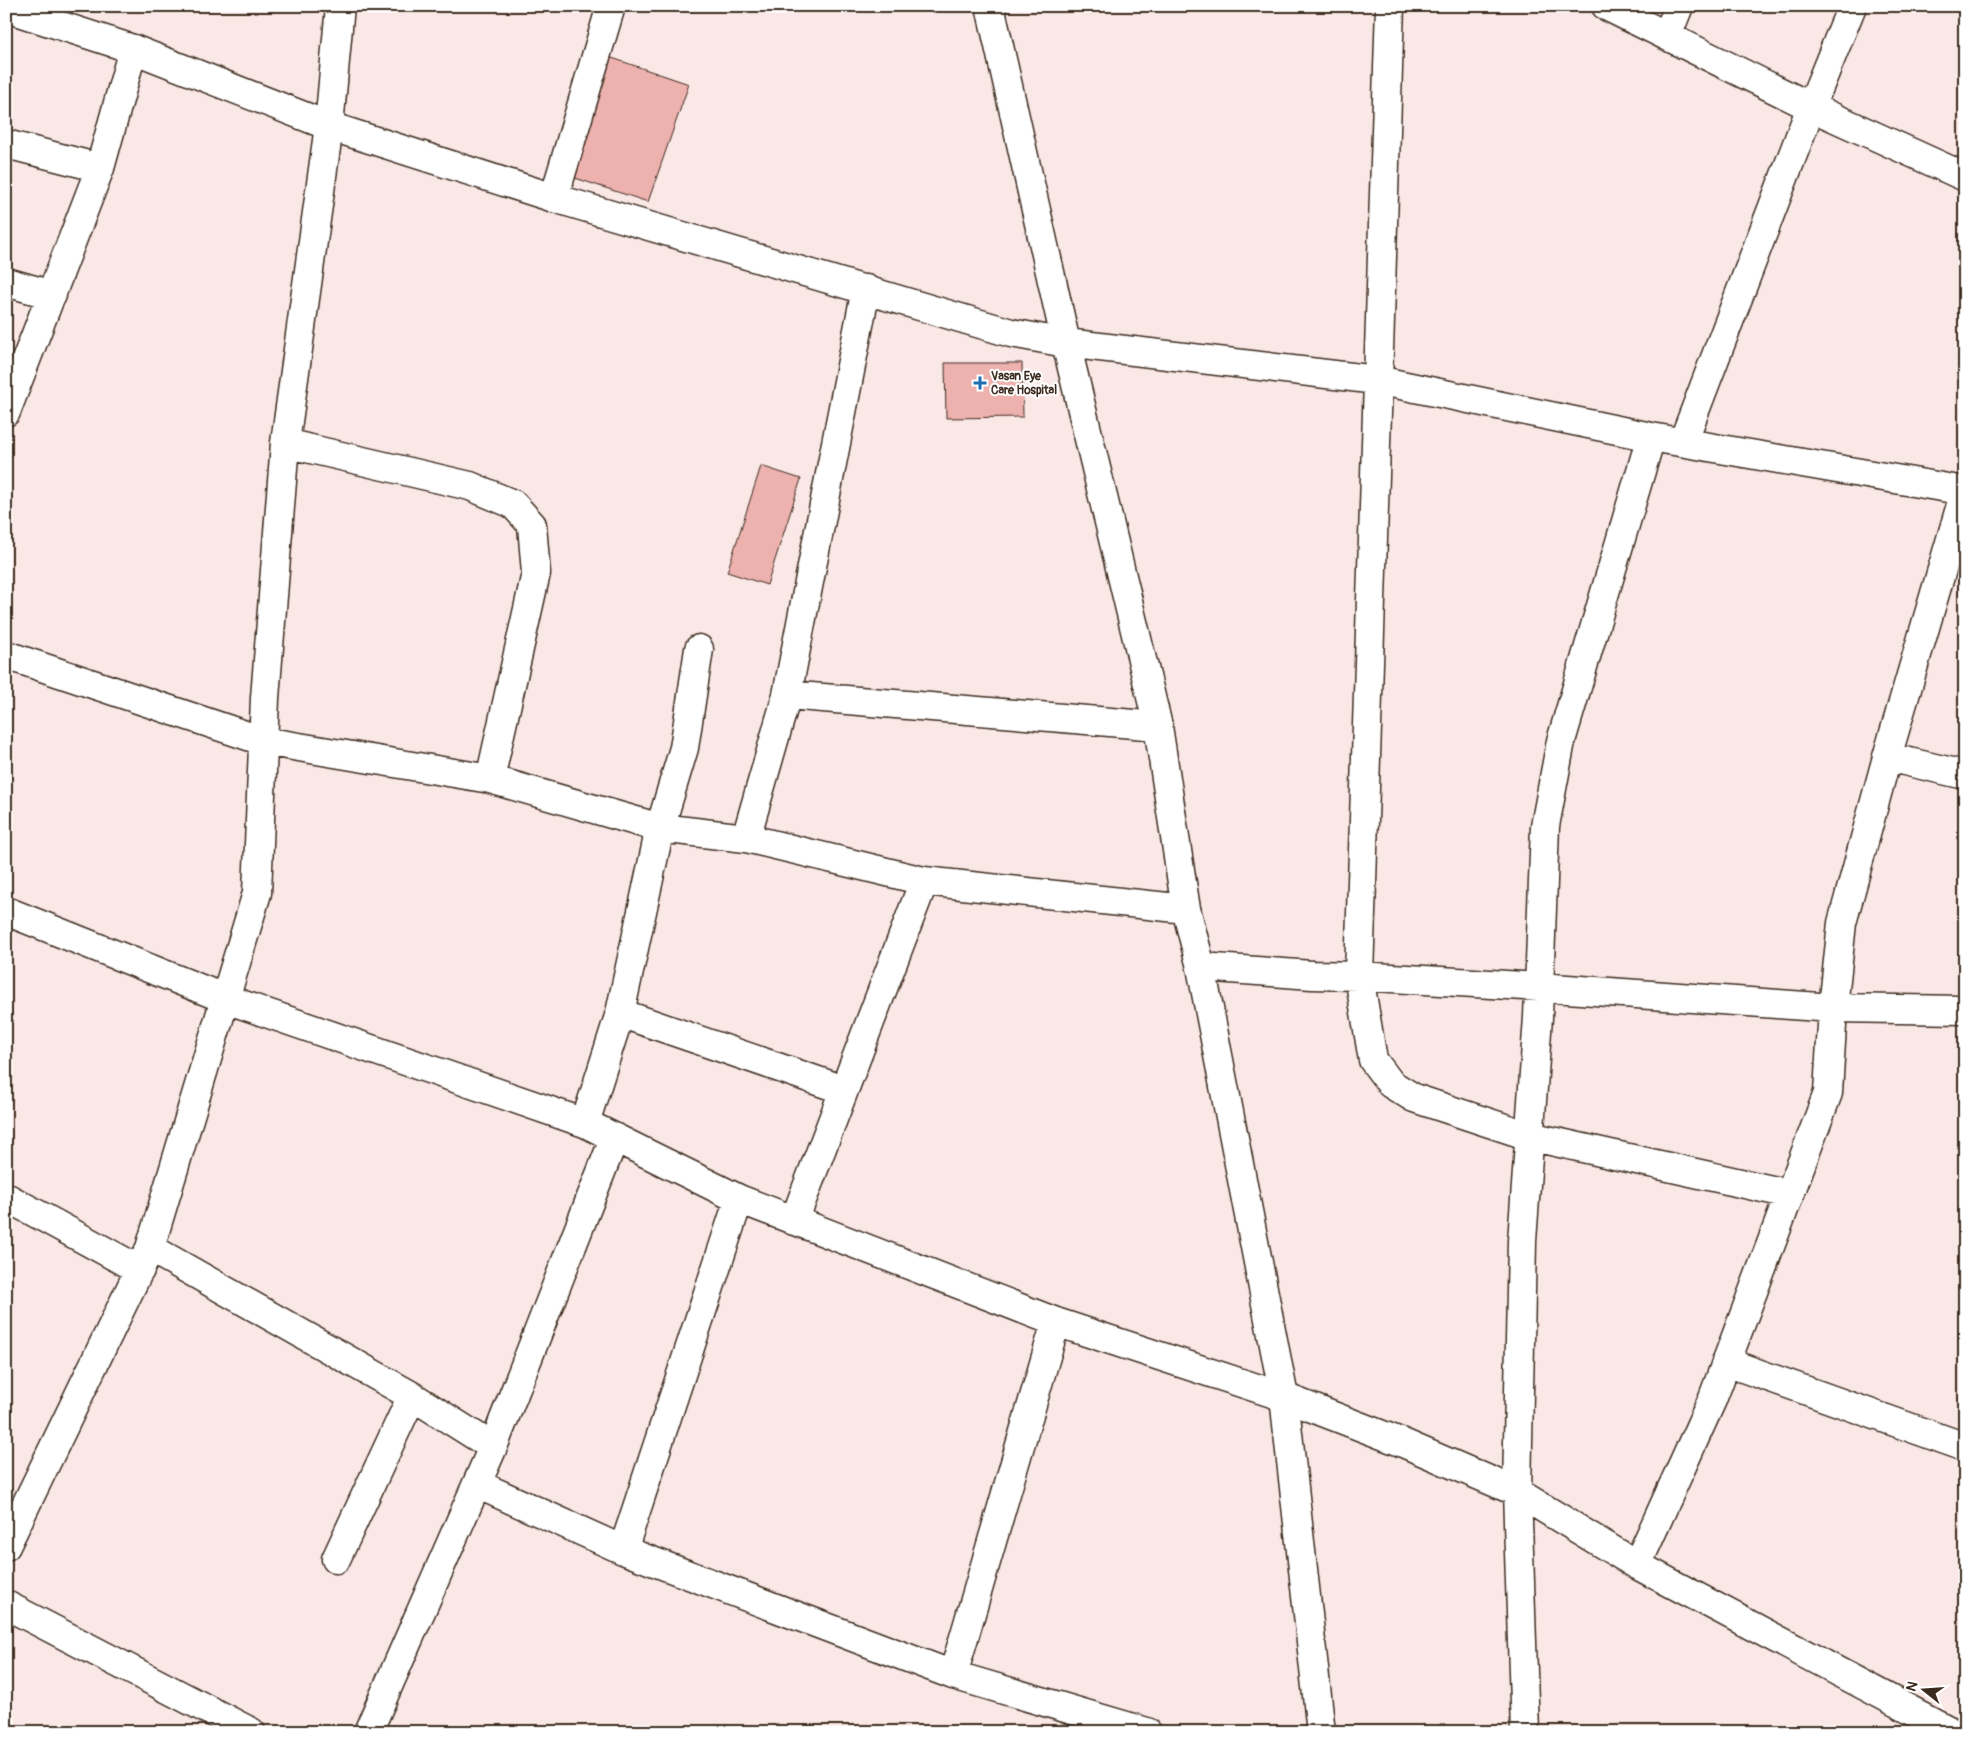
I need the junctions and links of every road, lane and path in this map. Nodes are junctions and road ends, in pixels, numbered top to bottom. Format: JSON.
{"nodes":[{"id":1,"x":340,"y":6,"type":"edge"},
{"id":2,"x":611,"y":6,"type":"edge"},
{"id":3,"x":990,"y":6,"type":"edge"},
{"id":4,"x":1390,"y":6,"type":"edge"},
{"id":5,"x":1606,"y":6,"type":"edge"},
{"id":6,"x":1679,"y":6,"type":"edge"},
{"id":7,"x":1852,"y":6,"type":"edge"},
{"id":8,"x":6,"y":8,"type":"edge"},
{"id":9,"x":1667,"y":36,"type":"junction"},
{"id":10,"x":133,"y":49,"type":"junction"},
{"id":11,"x":1811,"y":106,"type":"junction"},
{"id":12,"x":329,"y":126,"type":"junction"},
{"id":13,"x":6,"y":144,"type":"edge"},
{"id":14,"x":100,"y":168,"type":"junction"},
{"id":15,"x":1965,"y":177,"type":"edge"},
{"id":16,"x":554,"y":198,"type":"junction"},
{"id":17,"x":6,"y":282,"type":"edge"},
{"id":18,"x":866,"y":289,"type":"junction"},
{"id":19,"x":52,"y":295,"type":"junction"},
{"id":20,"x":1066,"y":343,"type":"junction"},
{"id":21,"x":1377,"y":380,"type":"junction"},
{"id":22,"x":6,"y":412,"type":"edge"},
{"id":23,"x":1651,"y":437,"type":"junction"},
{"id":24,"x":1683,"y":442,"type":"junction"},
{"id":25,"x":285,"y":443,"type":"junction"},
{"id":26,"x":1965,"y":491,"type":"edge"},
{"id":27,"x":699,"y":649,"type":"dead end"},
{"id":28,"x":6,"y":655,"type":"edge"},
{"id":29,"x":787,"y":695,"type":"junction"},
{"id":30,"x":1158,"y":726,"type":"junction"},
{"id":31,"x":263,"y":741,"type":"junction"},
{"id":32,"x":1887,"y":757,"type":"junction"},
{"id":33,"x":1965,"y":774,"type":"edge"},
{"id":34,"x":490,"y":779,"type":"junction"},
{"id":35,"x":660,"y":828,"type":"junction"},
{"id":36,"x":746,"y":838,"type":"junction"},
{"id":37,"x":924,"y":880,"type":"junction"},
{"id":38,"x":1186,"y":909,"type":"junction"},
{"id":39,"x":6,"y":911,"type":"edge"},
{"id":40,"x":1201,"y":967,"type":"junction"},
{"id":41,"x":1359,"y":976,"type":"junction"},
{"id":42,"x":1539,"y":987,"type":"junction"},
{"id":43,"x":226,"y":999,"type":"junction"},
{"id":44,"x":1833,"y":1008,"type":"junction"},
{"id":45,"x":1965,"y":1010,"type":"edge"},
{"id":46,"x":620,"y":1013,"type":"junction"},
{"id":47,"x":844,"y":1090,"type":"junction"},
{"id":48,"x":585,"y":1123,"type":"junction"},
{"id":49,"x":1529,"y":1136,"type":"junction"},
{"id":50,"x":614,"y":1139,"type":"junction"},
{"id":51,"x":1790,"y":1194,"type":"junction"},
{"id":52,"x":6,"y":1197,"type":"edge"},
{"id":53,"x":739,"y":1199,"type":"junction"},
{"id":54,"x":794,"y":1221,"type":"junction"},
{"id":55,"x":145,"y":1259,"type":"junction"},
{"id":56,"x":1056,"y":1322,"type":"junction"},
{"id":57,"x":1726,"y":1362,"type":"junction"},
{"id":58,"x":412,"y":1396,"type":"junction"},
{"id":59,"x":1284,"y":1397,"type":"junction"},
{"id":60,"x":493,"y":1447,"type":"junction"},
{"id":61,"x":1965,"y":1447,"type":"edge"},
{"id":62,"x":478,"y":1484,"type":"junction"},
{"id":63,"x":1517,"y":1492,"type":"junction"},
{"id":64,"x":6,"y":1546,"type":"edge"},
{"id":65,"x":623,"y":1550,"type":"junction"},
{"id":66,"x":336,"y":1559,"type":"dead end"},
{"id":67,"x":1637,"y":1565,"type":"junction"},
{"id":68,"x":6,"y":1605,"type":"edge"},
{"id":69,"x":953,"y":1675,"type":"junction"},
{"id":70,"x":251,"y":1732,"type":"edge"},
{"id":71,"x":368,"y":1732,"type":"edge"},
{"id":72,"x":1148,"y":1732,"type":"edge"},
{"id":73,"x":1321,"y":1732,"type":"edge"},
{"id":74,"x":1525,"y":1732,"type":"edge"},
{"id":75,"x":1952,"y":1732,"type":"edge"}],
"edges":[{"from":1,"to":12,"type":"street"},
{"from":2,"to":16,"type":"street"},
{"from":3,"to":20,"type":"street"},
{"from":4,"to":21,"type":"street"},
{"from":5,"to":9,"type":"street"},
{"from":6,"to":9,"type":"street"},
{"from":7,"to":11,"type":"street"},
{"from":8,"to":10,"type":"street"},
{"from":9,"to":11,"type":"street"},
{"from":10,"to":12,"type":"street"},
{"from":10,"to":14,"type":"street"},
{"from":11,"to":15,"type":"street"},
{"from":11,"to":24,"type":"street"},
{"from":12,"to":16,"type":"street"},
{"from":12,"to":25,"type":"street"},
{"from":13,"to":14,"type":"street"},
{"from":14,"to":19,"type":"street"},
{"from":16,"to":18,"type":"street"},
{"from":17,"to":19,"type":"street"},
{"from":18,"to":20,"type":"street"},
{"from":18,"to":29,"type":"street"},
{"from":19,"to":22,"type":"street"},
{"from":20,"to":21,"type":"street"},
{"from":20,"to":30,"type":"street"},
{"from":21,"to":23,"type":"street"},
{"from":21,"to":41,"type":"street"},
{"from":23,"to":24,"type":"street"},
{"from":23,"to":42,"type":"street"},
{"from":24,"to":26,"type":"street"},
{"from":25,"to":31,"type":"street"},
{"from":25,"to":34,"type":"street"},
{"from":26,"to":32,"type":"street"},
{"from":27,"to":35,"type":"street"},
{"from":28,"to":31,"type":"street"},
{"from":29,"to":30,"type":"street"},
{"from":29,"to":36,"type":"street"},
{"from":30,"to":38,"type":"street"},
{"from":31,"to":34,"type":"street"},
{"from":31,"to":43,"type":"street"},
{"from":32,"to":33,"type":"street"},
{"from":32,"to":44,"type":"street"},
{"from":34,"to":35,"type":"street"},
{"from":35,"to":36,"type":"street"},
{"from":35,"to":46,"type":"street"},
{"from":36,"to":37,"type":"street"},
{"from":37,"to":38,"type":"street"},
{"from":37,"to":47,"type":"street"},
{"from":38,"to":40,"type":"street"},
{"from":39,"to":43,"type":"street"},
{"from":40,"to":41,"type":"street"},
{"from":40,"to":59,"type":"street"},
{"from":41,"to":42,"type":"street"},
{"from":41,"to":49,"type":"street"},
{"from":42,"to":44,"type":"street"},
{"from":42,"to":49,"type":"street"},
{"from":43,"to":48,"type":"street"},
{"from":43,"to":55,"type":"street"},
{"from":44,"to":45,"type":"street"},
{"from":44,"to":51,"type":"street"},
{"from":46,"to":47,"type":"street"},
{"from":46,"to":48,"type":"street"},
{"from":47,"to":54,"type":"street"},
{"from":48,"to":50,"type":"street"},
{"from":49,"to":51,"type":"street"},
{"from":49,"to":63,"type":"street"},
{"from":50,"to":53,"type":"street"},
{"from":50,"to":60,"type":"street"},
{"from":51,"to":57,"type":"street"},
{"from":52,"to":55,"type":"street"},
{"from":53,"to":54,"type":"street"},
{"from":53,"to":65,"type":"street"},
{"from":54,"to":56,"type":"street"},
{"from":55,"to":58,"type":"street"},
{"from":55,"to":64,"type":"street"},
{"from":56,"to":59,"type":"street"},
{"from":56,"to":69,"type":"street"},
{"from":57,"to":61,"type":"street"},
{"from":57,"to":67,"type":"street"},
{"from":58,"to":60,"type":"street"},
{"from":58,"to":66,"type":"street"},
{"from":59,"to":63,"type":"street"},
{"from":59,"to":73,"type":"street"},
{"from":60,"to":62,"type":"street"},
{"from":62,"to":65,"type":"street"},
{"from":62,"to":71,"type":"street"},
{"from":63,"to":67,"type":"street"},
{"from":63,"to":74,"type":"street"},
{"from":65,"to":69,"type":"street"},
{"from":67,"to":75,"type":"street"},
{"from":68,"to":70,"type":"street"},
{"from":69,"to":72,"type":"street"}]}
